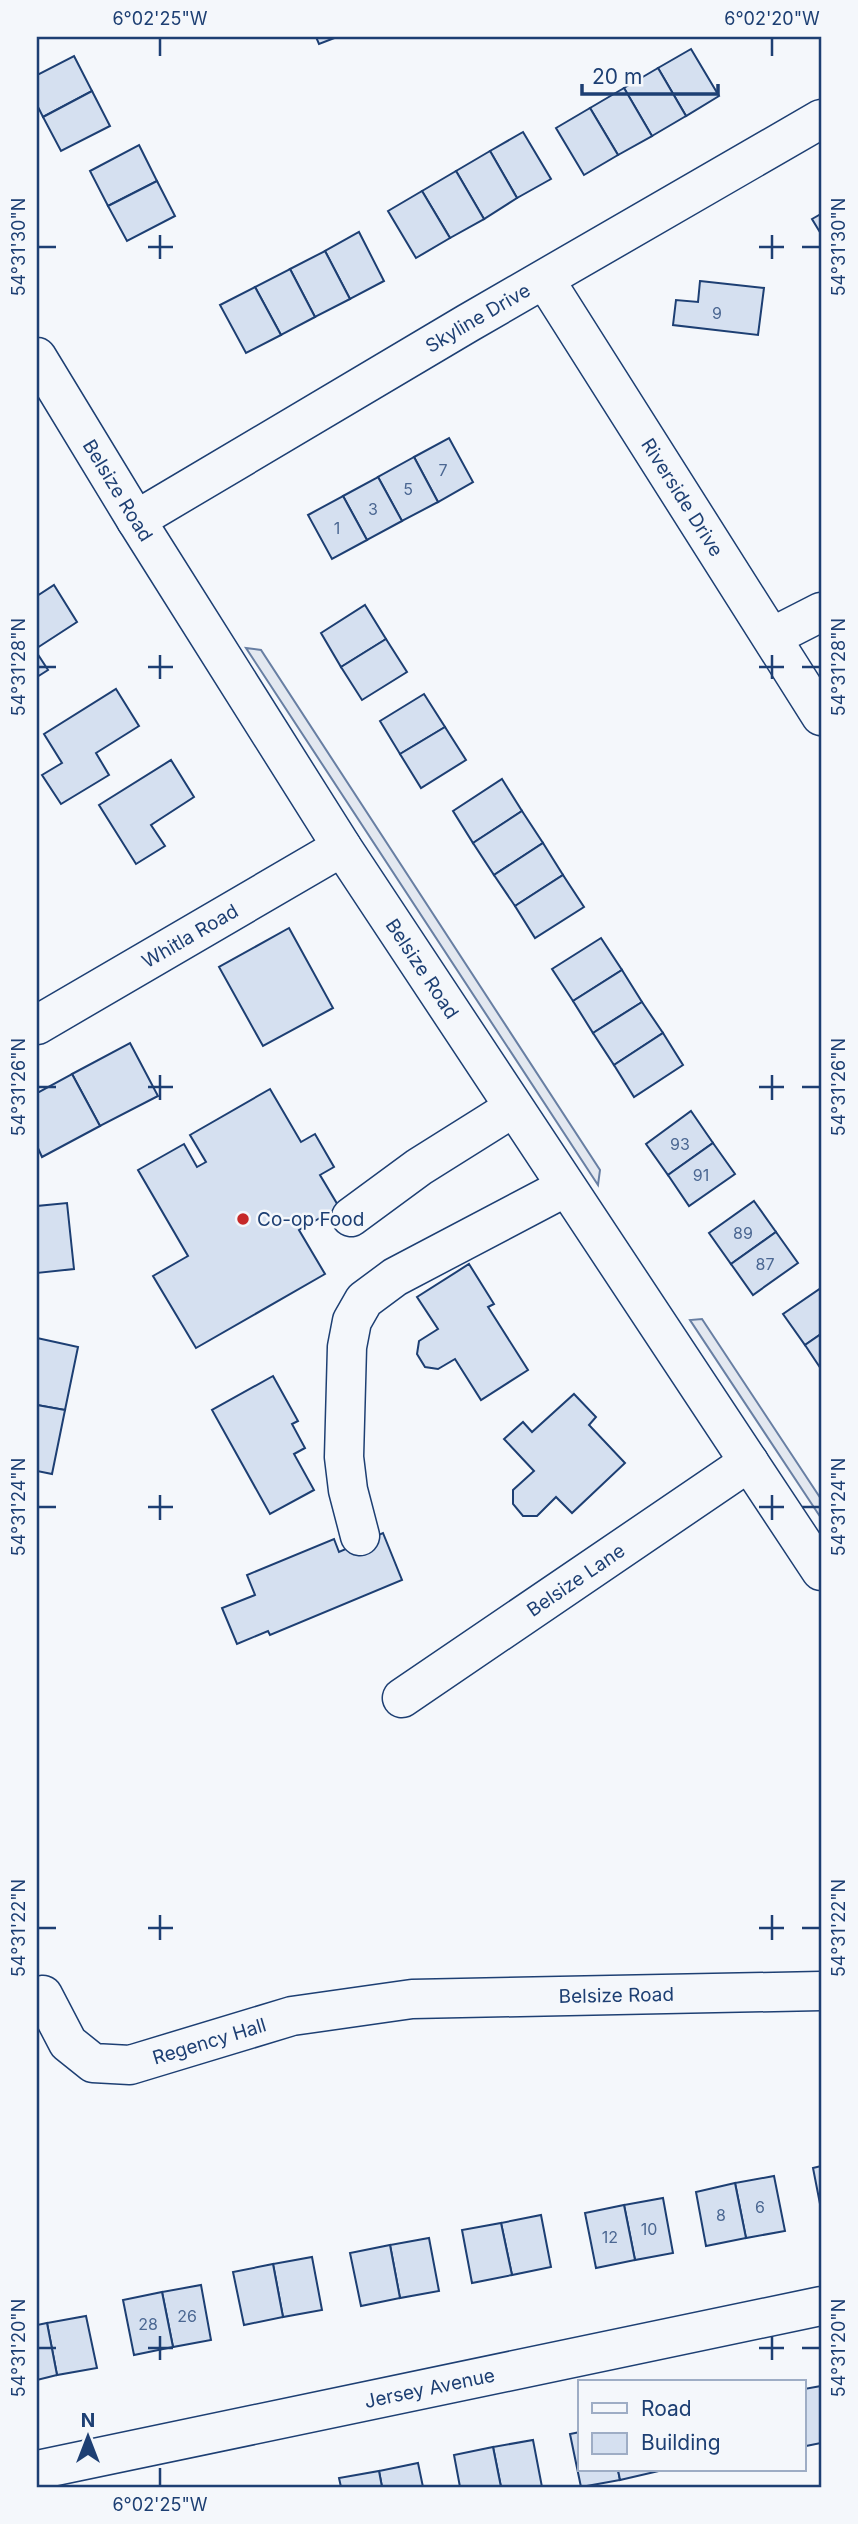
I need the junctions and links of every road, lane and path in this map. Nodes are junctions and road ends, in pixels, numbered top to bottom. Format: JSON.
{"nodes":[{"id":1,"x":821,"y":119,"type":"edge"},
{"id":2,"x":544,"y":280,"type":"junction"},
{"id":3,"x":37,"y":357,"type":"edge"},
{"id":4,"x":136,"y":520,"type":"junction"},
{"id":5,"x":821,"y":612,"type":"edge"},
{"id":6,"x":772,"y":637,"type":"junction"},
{"id":7,"x":821,"y":716,"type":"edge"},
{"id":8,"x":342,"y":847,"type":"junction"},
{"id":9,"x":37,"y":1025,"type":"edge"},
{"id":10,"x":513,"y":1108,"type":"junction"},
{"id":11,"x":566,"y":1187,"type":"junction"},
{"id":12,"x":351,"y":1217,"type":"dead end"},
{"id":13,"x":749,"y":1462,"type":"junction"},
{"id":14,"x":360,"y":1536,"type":"dead end"},
{"id":15,"x":821,"y":1571,"type":"edge"},
{"id":16,"x":402,"y":1698,"type":"dead end"},
{"id":17,"x":821,"y":1991,"type":"edge"},
{"id":18,"x":43,"y":1995,"type":"dead end"},
{"id":19,"x":412,"y":1999,"type":"joint"},
{"id":20,"x":821,"y":2306,"type":"edge"},
{"id":21,"x":37,"y":2470,"type":"edge"}],
"edges":[{"from":1,"to":2,"type":"street","name":"Skyline Drive"},
{"from":2,"to":4,"type":"street","name":"Skyline Drive"},
{"from":2,"to":6,"type":"street","name":"Riverside Drive"},
{"from":3,"to":4,"type":"street","name":"Belsize Road"},
{"from":4,"to":8,"type":"street","name":"Belsize Road"},
{"from":5,"to":6,"type":"street"},
{"from":6,"to":7,"type":"street","name":"Riverside Drive"},
{"from":8,"to":9,"type":"street","name":"Whitla Road"},
{"from":8,"to":10,"type":"street","name":"Belsize Road"},
{"from":10,"to":11,"type":"street","name":"Belsize Road"},
{"from":10,"to":12,"type":"street"},
{"from":11,"to":13,"type":"street","name":"Belsize Road"},
{"from":11,"to":14,"type":"street"},
{"from":13,"to":15,"type":"street","name":"Belsize Road"},
{"from":13,"to":16,"type":"street","name":"Belsize Lane"},
{"from":17,"to":19,"type":"street","name":"Belsize Road"},
{"from":18,"to":19,"type":"street","name":"Regency Hall"},
{"from":20,"to":21,"type":"street","name":"Jersey Avenue"}]}
